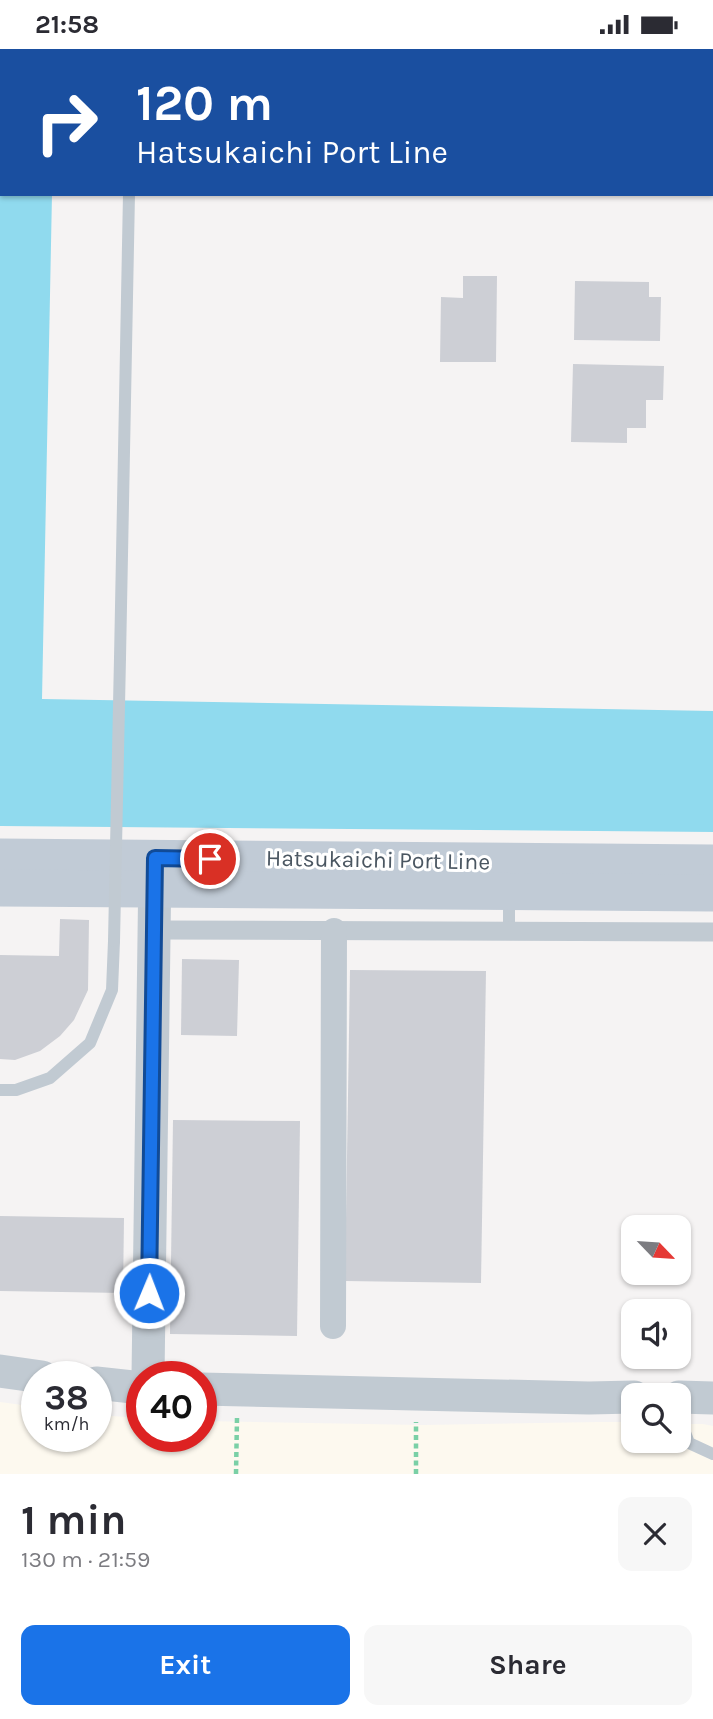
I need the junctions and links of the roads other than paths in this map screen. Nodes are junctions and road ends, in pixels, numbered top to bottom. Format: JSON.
{"nodes":[{"id":1,"x":129,"y":196,"type":"edge"},
{"id":2,"x":0,"y":857,"type":"edge"},
{"id":3,"x":713,"y":863,"type":"edge"},
{"id":4,"x":155,"y":874,"type":"junction"},
{"id":5,"x":509,"y":877,"type":"junction"},
{"id":6,"x":0,"y":888,"type":"edge"},
{"id":7,"x":713,"y":893,"type":"edge"},
{"id":8,"x":155,"y":930,"type":"junction"},
{"id":9,"x":334,"y":931,"type":"junction"},
{"id":10,"x":509,"y":931,"type":"junction"},
{"id":11,"x":713,"y":932,"type":"edge"},
{"id":12,"x":0,"y":1090,"type":"edge"},
{"id":13,"x":333,"y":1326,"type":"dead end"},
{"id":14,"x":148,"y":1361,"type":"edge"},
{"id":15,"x":0,"y":1371,"type":"edge"},
{"id":16,"x":21,"y":1374,"type":"edge"},
{"id":17,"x":217,"y":1389,"type":"edge"},
{"id":18,"x":621,"y":1397,"type":"edge"},
{"id":19,"x":692,"y":1397,"type":"edge"},
{"id":20,"x":713,"y":1454,"type":"edge"}],
"edges":[{"from":1,"to":12,"type":"lane","bridge":true},
{"from":2,"to":4,"type":"main road","name":"Hatsukaichi Port Line"},
{"from":3,"to":5,"type":"main road","name":"Hatsukaichi Port Line"},
{"from":4,"to":5,"type":"main road","name":"Hatsukaichi Port Line"},
{"from":4,"to":6,"type":"main road","name":"Hatsukaichi Port Line"},
{"from":4,"to":8,"type":"street"},
{"from":5,"to":7,"type":"main road","name":"Hatsukaichi Port Line"},
{"from":5,"to":10,"type":"lane"},
{"from":8,"to":9,"type":"street"},
{"from":8,"to":14,"type":"street"},
{"from":9,"to":10,"type":"street"},
{"from":9,"to":13,"type":"street"},
{"from":10,"to":11,"type":"street"},
{"from":15,"to":16,"type":"street"},
{"from":17,"to":18,"type":"street"},
{"from":19,"to":20,"type":"lane"}]}
